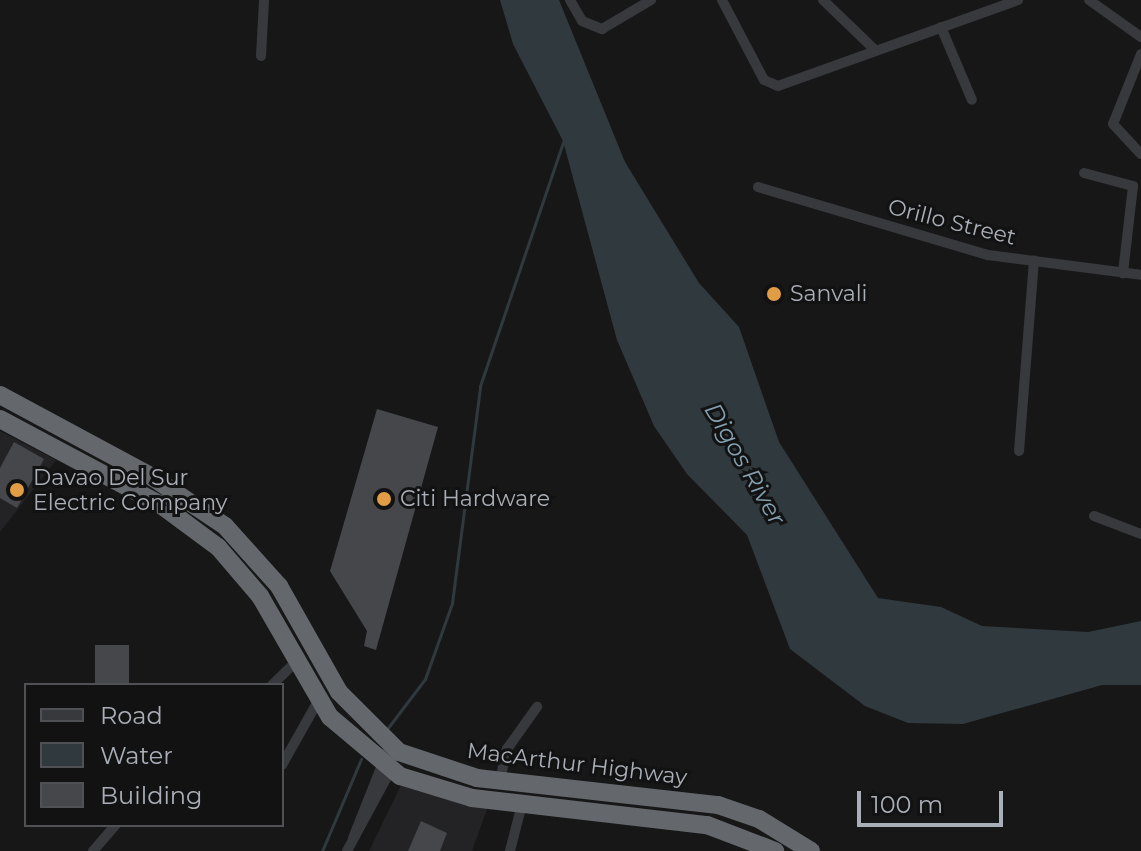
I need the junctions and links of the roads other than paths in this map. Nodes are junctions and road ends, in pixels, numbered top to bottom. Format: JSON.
{"nodes":[{"id":1,"x":264,"y":0,"type":"edge"},
{"id":2,"x":570,"y":0,"type":"edge"},
{"id":3,"x":651,"y":0,"type":"edge"},
{"id":4,"x":722,"y":0,"type":"edge"},
{"id":5,"x":823,"y":0,"type":"edge"},
{"id":6,"x":978,"y":0,"type":"edge"},
{"id":7,"x":1018,"y":0,"type":"edge"},
{"id":8,"x":1089,"y":0,"type":"edge"},
{"id":9,"x":989,"y":11,"type":"junction"},
{"id":10,"x":941,"y":27,"type":"junction"},
{"id":11,"x":1141,"y":37,"type":"edge"},
{"id":12,"x":875,"y":50,"type":"junction"},
{"id":13,"x":1141,"y":54,"type":"edge"},
{"id":14,"x":261,"y":56,"type":"dead end"},
{"id":15,"x":972,"y":100,"type":"dead end"},
{"id":16,"x":1141,"y":154,"type":"edge"},
{"id":17,"x":1084,"y":173,"type":"dead end"},
{"id":18,"x":758,"y":187,"type":"dead end"},
{"id":19,"x":1034,"y":261,"type":"junction"},
{"id":20,"x":1123,"y":273,"type":"junction"},
{"id":21,"x":1141,"y":275,"type":"edge"},
{"id":22,"x":0,"y":395,"type":"edge"},
{"id":23,"x":0,"y":419,"type":"edge"},
{"id":24,"x":1019,"y":451,"type":"dead end"},
{"id":25,"x":1094,"y":516,"type":"dead end"},
{"id":26,"x":1141,"y":534,"type":"edge"},
{"id":27,"x":297,"y":661,"type":"junction"},
{"id":28,"x":274,"y":683,"type":"edge"},
{"id":29,"x":318,"y":701,"type":"junction"},
{"id":30,"x":537,"y":707,"type":"dead end"},
{"id":31,"x":395,"y":748,"type":"junction"},
{"id":32,"x":284,"y":761,"type":"edge"},
{"id":33,"x":386,"y":768,"type":"junction"},
{"id":34,"x":500,"y":781,"type":"junction"},
{"id":35,"x":522,"y":804,"type":"junction"},
{"id":36,"x":114,"y":827,"type":"edge"},
{"id":37,"x":93,"y":851,"type":"edge"},
{"id":38,"x":347,"y":851,"type":"edge"},
{"id":39,"x":510,"y":851,"type":"edge"},
{"id":40,"x":775,"y":851,"type":"edge"},
{"id":41,"x":811,"y":851,"type":"edge"}],
"edges":[{"from":1,"to":14,"type":"street"},
{"from":2,"to":3,"type":"street"},
{"from":4,"to":12,"type":"street"},
{"from":5,"to":12,"type":"street"},
{"from":6,"to":9,"type":"street"},
{"from":7,"to":9,"type":"street"},
{"from":8,"to":11,"type":"street"},
{"from":9,"to":10,"type":"street"},
{"from":10,"to":12,"type":"street"},
{"from":10,"to":15,"type":"street"},
{"from":13,"to":16,"type":"street"},
{"from":17,"to":20,"type":"street"},
{"from":18,"to":19,"type":"street","name":"Orillo Street"},
{"from":19,"to":20,"type":"street","name":"Orillo Street"},
{"from":19,"to":24,"type":"street"},
{"from":20,"to":21,"type":"street","name":"Orillo Street"},
{"from":22,"to":31,"type":"highway","name":"MacArthur Highway"},
{"from":23,"to":27,"type":"highway","name":"MacArthur Highway"},
{"from":25,"to":26,"type":"street"},
{"from":27,"to":28,"type":"street"},
{"from":27,"to":29,"type":"highway","name":"MacArthur Highway"},
{"from":29,"to":32,"type":"street"},
{"from":29,"to":33,"type":"highway","name":"MacArthur Highway"},
{"from":30,"to":34,"type":"street"},
{"from":31,"to":33,"type":"street"},
{"from":31,"to":34,"type":"highway","name":"MacArthur Highway"},
{"from":33,"to":35,"type":"highway","name":"MacArthur Highway"},
{"from":33,"to":38,"type":"street"},
{"from":34,"to":41,"type":"highway","name":"MacArthur Highway"},
{"from":35,"to":39,"type":"street"},
{"from":35,"to":40,"type":"highway","name":"MacArthur Highway"},
{"from":36,"to":37,"type":"street"}]}
